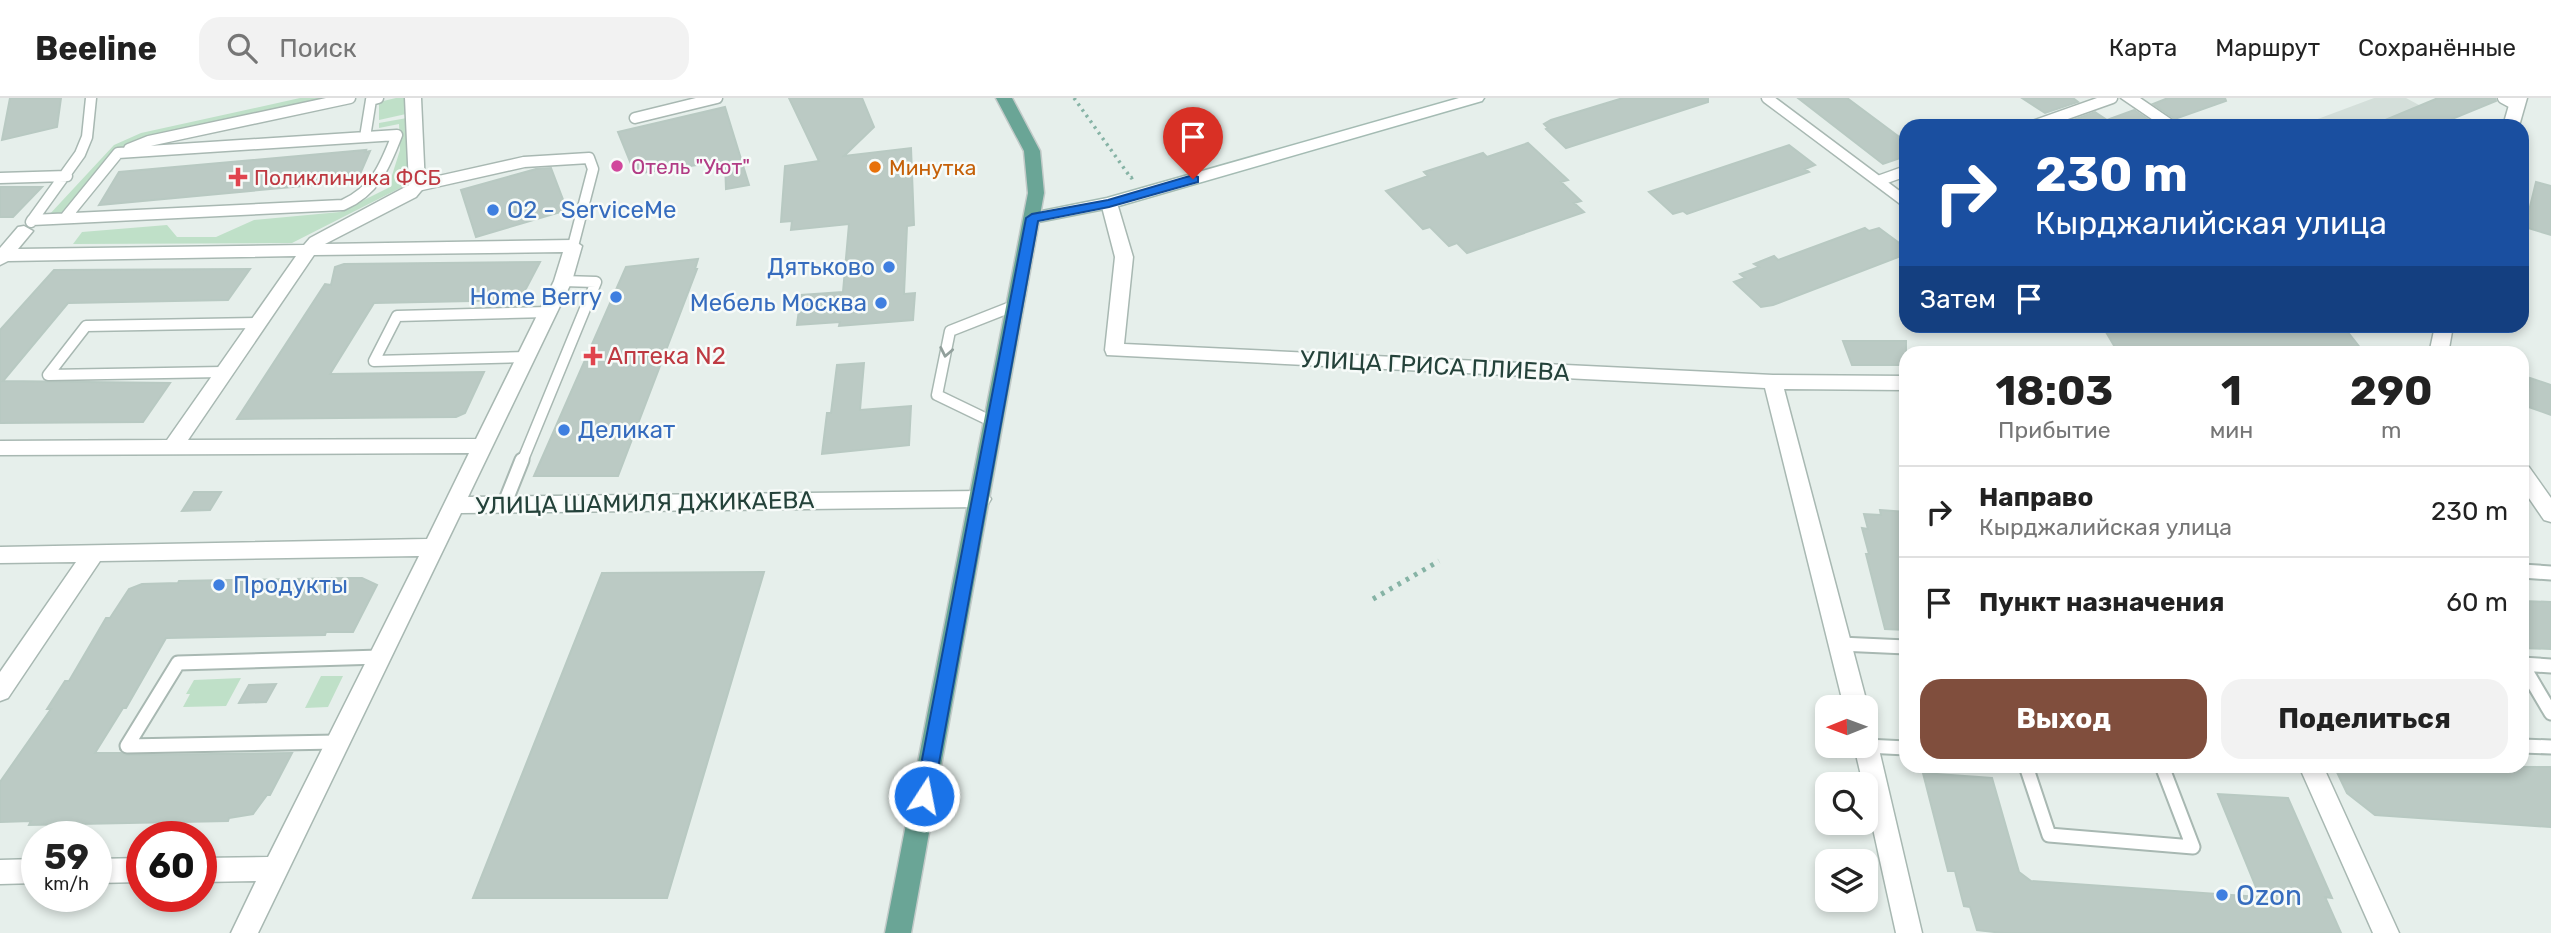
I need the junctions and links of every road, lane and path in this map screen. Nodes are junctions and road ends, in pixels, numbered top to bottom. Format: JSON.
{"nodes":[{"id":1,"x":91,"y":98,"type":"edge"},
{"id":2,"x":350,"y":98,"type":"edge"},
{"id":3,"x":360,"y":98,"type":"edge"},
{"id":4,"x":413,"y":98,"type":"edge"},
{"id":5,"x":717,"y":98,"type":"edge"},
{"id":6,"x":1004,"y":98,"type":"edge"},
{"id":7,"x":1074,"y":98,"type":"edge"},
{"id":8,"x":1476,"y":98,"type":"edge"},
{"id":9,"x":1767,"y":98,"type":"edge"},
{"id":10,"x":2112,"y":98,"type":"edge"},
{"id":11,"x":2129,"y":98,"type":"edge"},
{"id":12,"x":374,"y":99,"type":"edge"},
{"id":13,"x":2513,"y":100,"type":"edge"},
{"id":14,"x":2058,"y":117,"type":"junction"},
{"id":15,"x":635,"y":118,"type":"dead end"},
{"id":16,"x":2052,"y":119,"type":"edge"},
{"id":17,"x":2061,"y":119,"type":"edge"},
{"id":18,"x":2162,"y":119,"type":"edge"},
{"id":19,"x":2512,"y":119,"type":"edge"},
{"id":20,"x":365,"y":137,"type":"junction"},
{"id":21,"x":118,"y":153,"type":"junction"},
{"id":22,"x":1144,"y":174,"type":"dead end"},
{"id":23,"x":1899,"y":174,"type":"edge"},
{"id":24,"x":67,"y":176,"type":"junction"},
{"id":25,"x":0,"y":178,"type":"edge"},
{"id":26,"x":1878,"y":181,"type":"junction"},
{"id":27,"x":417,"y":186,"type":"junction"},
{"id":28,"x":1899,"y":197,"type":"edge"},
{"id":29,"x":1109,"y":204,"type":"junction"},
{"id":30,"x":65,"y":218,"type":"junction"},
{"id":31,"x":1032,"y":218,"type":"junction"},
{"id":32,"x":28,"y":226,"type":"junction"},
{"id":33,"x":573,"y":246,"type":"junction"},
{"id":34,"x":309,"y":250,"type":"junction"},
{"id":35,"x":2,"y":257,"type":"edge"},
{"id":36,"x":564,"y":281,"type":"junction"},
{"id":37,"x":1016,"y":305,"type":"junction"},
{"id":38,"x":548,"y":312,"type":"junction"},
{"id":39,"x":257,"y":323,"type":"junction"},
{"id":40,"x":526,"y":357,"type":"junction"},
{"id":41,"x":223,"y":372,"type":"junction"},
{"id":42,"x":1773,"y":382,"type":"junction"},
{"id":43,"x":1899,"y":383,"type":"edge"},
{"id":44,"x":993,"y":422,"type":"junction"},
{"id":45,"x":174,"y":445,"type":"junction"},
{"id":46,"x":483,"y":446,"type":"junction"},
{"id":47,"x":0,"y":448,"type":"edge"},
{"id":48,"x":2529,"y":482,"type":"edge"},
{"id":49,"x":981,"y":499,"type":"junction"},
{"id":50,"x":504,"y":505,"type":"junction"},
{"id":51,"x":454,"y":506,"type":"junction"},
{"id":52,"x":2551,"y":514,"type":"edge"},
{"id":53,"x":434,"y":547,"type":"junction"},
{"id":54,"x":93,"y":554,"type":"junction"},
{"id":55,"x":0,"y":555,"type":"edge"},
{"id":56,"x":1439,"y":561,"type":"dead end"},
{"id":57,"x":2529,"y":571,"type":"edge"},
{"id":58,"x":2551,"y":573,"type":"edge"},
{"id":59,"x":1373,"y":599,"type":"dead end"},
{"id":60,"x":1840,"y":645,"type":"junction"},
{"id":61,"x":1899,"y":647,"type":"edge"},
{"id":62,"x":380,"y":657,"type":"junction"},
{"id":63,"x":2529,"y":664,"type":"edge"},
{"id":64,"x":2551,"y":666,"type":"edge"},
{"id":65,"x":2529,"y":676,"type":"edge"},
{"id":66,"x":4,"y":679,"type":"edge"},
{"id":67,"x":1853,"y":695,"type":"edge"},
{"id":68,"x":2551,"y":713,"type":"edge"},
{"id":69,"x":337,"y":742,"type":"junction"},
{"id":70,"x":2529,"y":746,"type":"edge"},
{"id":71,"x":1878,"y":747,"type":"edge"},
{"id":72,"x":2551,"y":747,"type":"edge"},
{"id":73,"x":1899,"y":748,"type":"edge"},
{"id":74,"x":1869,"y":758,"type":"edge"},
{"id":75,"x":2028,"y":773,"type":"edge"},
{"id":76,"x":2165,"y":773,"type":"edge"},
{"id":77,"x":2314,"y":773,"type":"edge"},
{"id":78,"x":274,"y":869,"type":"junction"},
{"id":79,"x":217,"y":870,"type":"edge"},
{"id":80,"x":21,"y":871,"type":"edge"},
{"id":81,"x":0,"y":872,"type":"edge"},
{"id":82,"x":244,"y":933,"type":"edge"},
{"id":83,"x":898,"y":933,"type":"edge"},
{"id":84,"x":1909,"y":933,"type":"edge"},
{"id":85,"x":2386,"y":933,"type":"edge"}],
"edges":[{"from":1,"to":24,"type":"lane"},
{"from":2,"to":21,"type":"lane"},
{"from":3,"to":12,"type":"lane"},
{"from":4,"to":27,"type":"street"},
{"from":5,"to":15,"type":"lane"},
{"from":6,"to":31,"type":"main road"},
{"from":7,"to":22,"type":"path"},
{"from":8,"to":29,"type":"street"},
{"from":9,"to":26,"type":"lane"},
{"from":10,"to":14,"type":"lane"},
{"from":11,"to":18,"type":"street"},
{"from":12,"to":20,"type":"lane"},
{"from":13,"to":19,"type":"street"},
{"from":14,"to":16,"type":"lane"},
{"from":14,"to":17,"type":"lane"},
{"from":20,"to":21,"type":"lane"},
{"from":20,"to":30,"type":"lane"},
{"from":21,"to":30,"type":"lane"},
{"from":23,"to":26,"type":"lane"},
{"from":24,"to":25,"type":"lane"},
{"from":24,"to":32,"type":"lane"},
{"from":26,"to":28,"type":"lane"},
{"from":27,"to":33,"type":"lane"},
{"from":27,"to":34,"type":"street"},
{"from":29,"to":31,"type":"street"},
{"from":29,"to":42,"type":"street","name":"УЛИЦА ГРИСА ПЛИЕВА"},
{"from":30,"to":32,"type":"lane"},
{"from":31,"to":37,"type":"main road"},
{"from":32,"to":35,"type":"street"},
{"from":33,"to":34,"type":"street"},
{"from":33,"to":36,"type":"street"},
{"from":34,"to":35,"type":"street"},
{"from":34,"to":39,"type":"street"},
{"from":36,"to":38,"type":"street"},
{"from":36,"to":50,"type":"lane"},
{"from":37,"to":44,"type":"main road"},
{"from":37,"to":44,"type":"lane","one_way":true},
{"from":38,"to":40,"type":"street"},
{"from":38,"to":40,"type":"lane"},
{"from":39,"to":41,"type":"street"},
{"from":39,"to":41,"type":"lane"},
{"from":40,"to":46,"type":"street"},
{"from":41,"to":45,"type":"street"},
{"from":42,"to":43,"type":"street","name":"УЛИЦА ГРИСА ПЛИЕВА"},
{"from":42,"to":60,"type":"street"},
{"from":44,"to":49,"type":"main road"},
{"from":45,"to":46,"type":"street"},
{"from":45,"to":47,"type":"street"},
{"from":46,"to":51,"type":"street"},
{"from":48,"to":52,"type":"street"},
{"from":49,"to":50,"type":"street","name":"УЛИЦА ШАМИЛЯ ДЖИКАЕВА"},
{"from":49,"to":83,"type":"main road"},
{"from":50,"to":51,"type":"street","name":"УЛИЦА ШАМИЛЯ ДЖИКАЕВА"},
{"from":51,"to":53,"type":"street","name":"УЛИЦА ШАМИЛЯ ДЖИКАЕВА"},
{"from":53,"to":54,"type":"street"},
{"from":53,"to":62,"type":"street","name":"УЛИЦА ШАМИЛЯ ДЖИКАЕВА"},
{"from":54,"to":55,"type":"street"},
{"from":54,"to":66,"type":"street"},
{"from":56,"to":59,"type":"path"},
{"from":57,"to":58,"type":"lane"},
{"from":60,"to":61,"type":"lane"},
{"from":60,"to":67,"type":"street"},
{"from":62,"to":69,"type":"street","name":"УЛИЦА ШАМИЛЯ ДЖИКАЕВА"},
{"from":62,"to":69,"type":"lane"},
{"from":63,"to":64,"type":"lane"},
{"from":65,"to":68,"type":"lane"},
{"from":69,"to":78,"type":"street","name":"УЛИЦА ШАМИЛЯ ДЖИКАЕВА"},
{"from":70,"to":72,"type":"lane"},
{"from":71,"to":73,"type":"lane"},
{"from":74,"to":84,"type":"street"},
{"from":75,"to":76,"type":"lane"},
{"from":77,"to":85,"type":"street"},
{"from":78,"to":79,"type":"street"},
{"from":78,"to":82,"type":"street","name":"УЛИЦА ШАМИЛЯ ДЖИКАЕВА"},
{"from":80,"to":81,"type":"street"}]}
